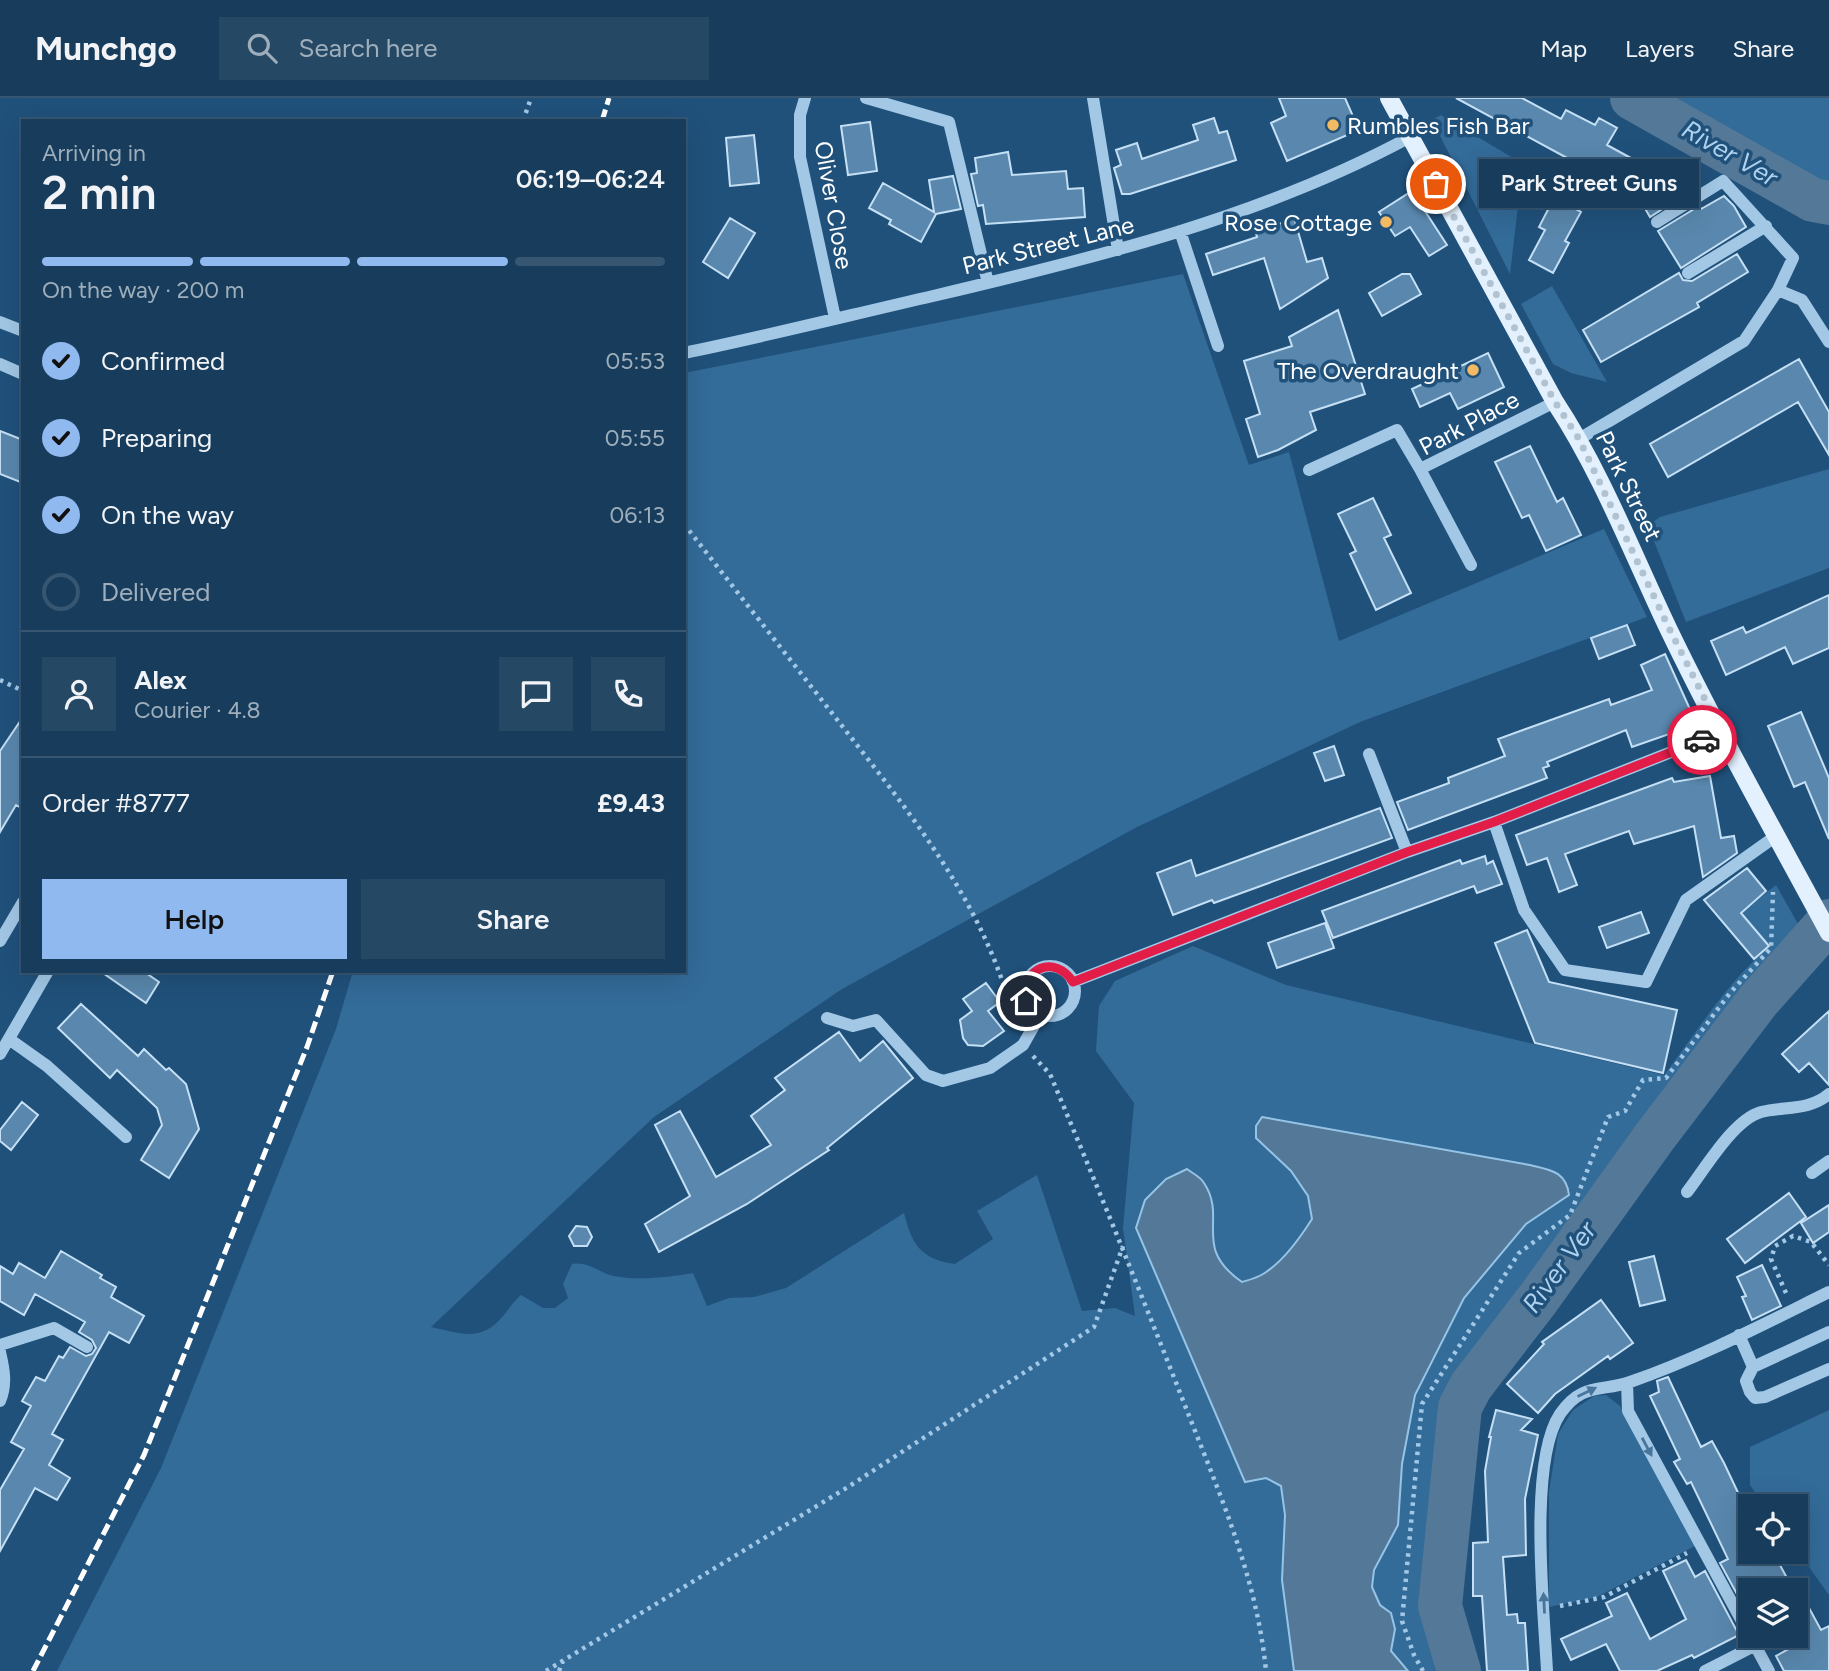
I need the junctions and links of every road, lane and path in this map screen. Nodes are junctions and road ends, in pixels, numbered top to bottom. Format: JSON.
{"nodes":[{"id":1,"x":531,"y":98,"type":"edge"},
{"id":2,"x":805,"y":98,"type":"edge"},
{"id":3,"x":866,"y":98,"type":"edge"},
{"id":4,"x":1093,"y":98,"type":"edge"},
{"id":5,"x":1389,"y":98,"type":"edge"},
{"id":6,"x":524,"y":119,"type":"edge"},
{"id":7,"x":1410,"y":137,"type":"junction"},
{"id":8,"x":1657,"y":222,"type":"dead end"},
{"id":9,"x":1766,"y":226,"type":"junction"},
{"id":10,"x":1180,"y":231,"type":"junction"},
{"id":11,"x":1118,"y":250,"type":"junction"},
{"id":12,"x":1688,"y":273,"type":"dead end"},
{"id":13,"x":988,"y":283,"type":"junction"},
{"id":14,"x":1778,"y":290,"type":"junction"},
{"id":15,"x":835,"y":318,"type":"junction"},
{"id":16,"x":0,"y":322,"type":"edge"},
{"id":17,"x":21,"y":330,"type":"edge"},
{"id":18,"x":1829,"y":342,"type":"edge"},
{"id":19,"x":1218,"y":346,"type":"dead end"},
{"id":20,"x":686,"y":353,"type":"edge"},
{"id":21,"x":0,"y":364,"type":"edge"},
{"id":22,"x":21,"y":373,"type":"edge"},
{"id":23,"x":1555,"y":402,"type":"junction"},
{"id":24,"x":1579,"y":439,"type":"junction"},
{"id":25,"x":1420,"y":468,"type":"junction"},
{"id":26,"x":1309,"y":470,"type":"dead end"},
{"id":27,"x":686,"y":527,"type":"edge"},
{"id":28,"x":1471,"y":565,"type":"dead end"},
{"id":29,"x":0,"y":680,"type":"edge"},
{"id":30,"x":21,"y":690,"type":"edge"},
{"id":31,"x":1722,"y":733,"type":"junction"},
{"id":32,"x":1370,"y":754,"type":"dead end"},
{"id":33,"x":1494,"y":822,"type":"junction"},
{"id":34,"x":1776,"y":836,"type":"junction"},
{"id":35,"x":1407,"y":852,"type":"junction"},
{"id":36,"x":1773,"y":892,"type":"dead end"},
{"id":37,"x":21,"y":905,"type":"edge"},
{"id":38,"x":1829,"y":933,"type":"edge"},
{"id":39,"x":0,"y":941,"type":"edge"},
{"id":40,"x":47,"y":973,"type":"edge"},
{"id":41,"x":1073,"y":982,"type":"junction"},
{"id":42,"x":1040,"y":1015,"type":"junction"},
{"id":43,"x":827,"y":1017,"type":"dead end"},
{"id":44,"x":9,"y":1039,"type":"junction"},
{"id":45,"x":1023,"y":1045,"type":"junction"},
{"id":46,"x":0,"y":1054,"type":"edge"},
{"id":47,"x":1829,"y":1094,"type":"edge"},
{"id":48,"x":126,"y":1137,"type":"dead end"},
{"id":49,"x":1829,"y":1161,"type":"edge"},
{"id":50,"x":1812,"y":1173,"type":"dead end"},
{"id":51,"x":1687,"y":1192,"type":"dead end"},
{"id":52,"x":1123,"y":1246,"type":"junction"},
{"id":53,"x":1829,"y":1265,"type":"edge"},
{"id":54,"x":1829,"y":1292,"type":"edge"},
{"id":55,"x":1793,"y":1310,"type":"junction"},
{"id":56,"x":1829,"y":1332,"type":"edge"},
{"id":57,"x":1740,"y":1335,"type":"junction"},
{"id":58,"x":0,"y":1345,"type":"edge"},
{"id":59,"x":87,"y":1347,"type":"dead end"},
{"id":60,"x":0,"y":1352,"type":"edge"},
{"id":61,"x":1753,"y":1367,"type":"junction"},
{"id":62,"x":1829,"y":1369,"type":"edge"},
{"id":63,"x":1627,"y":1383,"type":"junction"},
{"id":64,"x":0,"y":1401,"type":"edge"},
{"id":65,"x":1700,"y":1546,"type":"junction"},
{"id":66,"x":1544,"y":1609,"type":"junction"},
{"id":67,"x":1738,"y":1616,"type":"edge"},
{"id":68,"x":1750,"y":1648,"type":"edge"},
{"id":69,"x":1755,"y":1648,"type":"edge"},
{"id":70,"x":564,"y":1660,"type":"junction"},
{"id":71,"x":546,"y":1671,"type":"edge"},
{"id":72,"x":559,"y":1671,"type":"edge"},
{"id":73,"x":1266,"y":1671,"type":"edge"},
{"id":74,"x":1423,"y":1671,"type":"edge"},
{"id":75,"x":1547,"y":1671,"type":"edge"},
{"id":76,"x":1705,"y":1671,"type":"edge"},
{"id":77,"x":1769,"y":1671,"type":"edge"}],
"edges":[{"from":1,"to":6,"type":"path"},
{"from":2,"to":15,"type":"street","name":"Oliver Close"},
{"from":3,"to":13,"type":"street"},
{"from":4,"to":11,"type":"street"},
{"from":5,"to":7,"type":"main road","name":"Park Street"},
{"from":7,"to":10,"type":"street","name":"Park Street Lane"},
{"from":7,"to":23,"type":"main road","name":"Park Street"},
{"from":8,"to":9,"type":"street"},
{"from":9,"to":12,"type":"street"},
{"from":9,"to":14,"type":"street"},
{"from":10,"to":11,"type":"street","name":"Park Street Lane"},
{"from":10,"to":19,"type":"street"},
{"from":11,"to":13,"type":"street","name":"Park Street Lane"},
{"from":13,"to":15,"type":"street","name":"Park Street Lane"},
{"from":14,"to":18,"type":"street"},
{"from":14,"to":24,"type":"street"},
{"from":15,"to":20,"type":"street","name":"Park Street Lane"},
{"from":16,"to":17,"type":"street"},
{"from":21,"to":22,"type":"street"},
{"from":23,"to":24,"type":"main road","name":"Park Street"},
{"from":23,"to":25,"type":"street","name":"Park Place"},
{"from":24,"to":31,"type":"main road","name":"Park Street"},
{"from":25,"to":26,"type":"street"},
{"from":25,"to":28,"type":"street","name":"Park Place"},
{"from":27,"to":45,"type":"path"},
{"from":29,"to":30,"type":"path"},
{"from":31,"to":33,"type":"street"},
{"from":31,"to":34,"type":"main road","name":"Park Street"},
{"from":32,"to":35,"type":"street"},
{"from":33,"to":34,"type":"street"},
{"from":33,"to":35,"type":"street"},
{"from":34,"to":38,"type":"main road","name":"Park Street"},
{"from":35,"to":41,"type":"street"},
{"from":36,"to":74,"type":"path"},
{"from":37,"to":39,"type":"street"},
{"from":40,"to":44,"type":"street"},
{"from":41,"to":42,"type":"street"},
{"from":41,"to":42,"type":"street"},
{"from":42,"to":45,"type":"street"},
{"from":43,"to":45,"type":"street"},
{"from":44,"to":46,"type":"street"},
{"from":44,"to":48,"type":"street"},
{"from":45,"to":52,"type":"path"},
{"from":47,"to":51,"type":"street"},
{"from":49,"to":50,"type":"street"},
{"from":52,"to":70,"type":"path"},
{"from":52,"to":73,"type":"path"},
{"from":53,"to":55,"type":"path"},
{"from":54,"to":55,"type":"street"},
{"from":55,"to":57,"type":"street"},
{"from":56,"to":61,"type":"street"},
{"from":57,"to":61,"type":"street"},
{"from":57,"to":63,"type":"street"},
{"from":58,"to":59,"type":"street"},
{"from":60,"to":64,"type":"street"},
{"from":61,"to":62,"type":"street"},
{"from":63,"to":65,"type":"street","one_way":true},
{"from":66,"to":63,"type":"street","one_way":true},
{"from":65,"to":66,"type":"path"},
{"from":65,"to":67,"type":"street"},
{"from":66,"to":75,"type":"street"},
{"from":68,"to":76,"type":"street"},
{"from":69,"to":77,"type":"street"},
{"from":70,"to":71,"type":"path"},
{"from":70,"to":72,"type":"path"}]}
